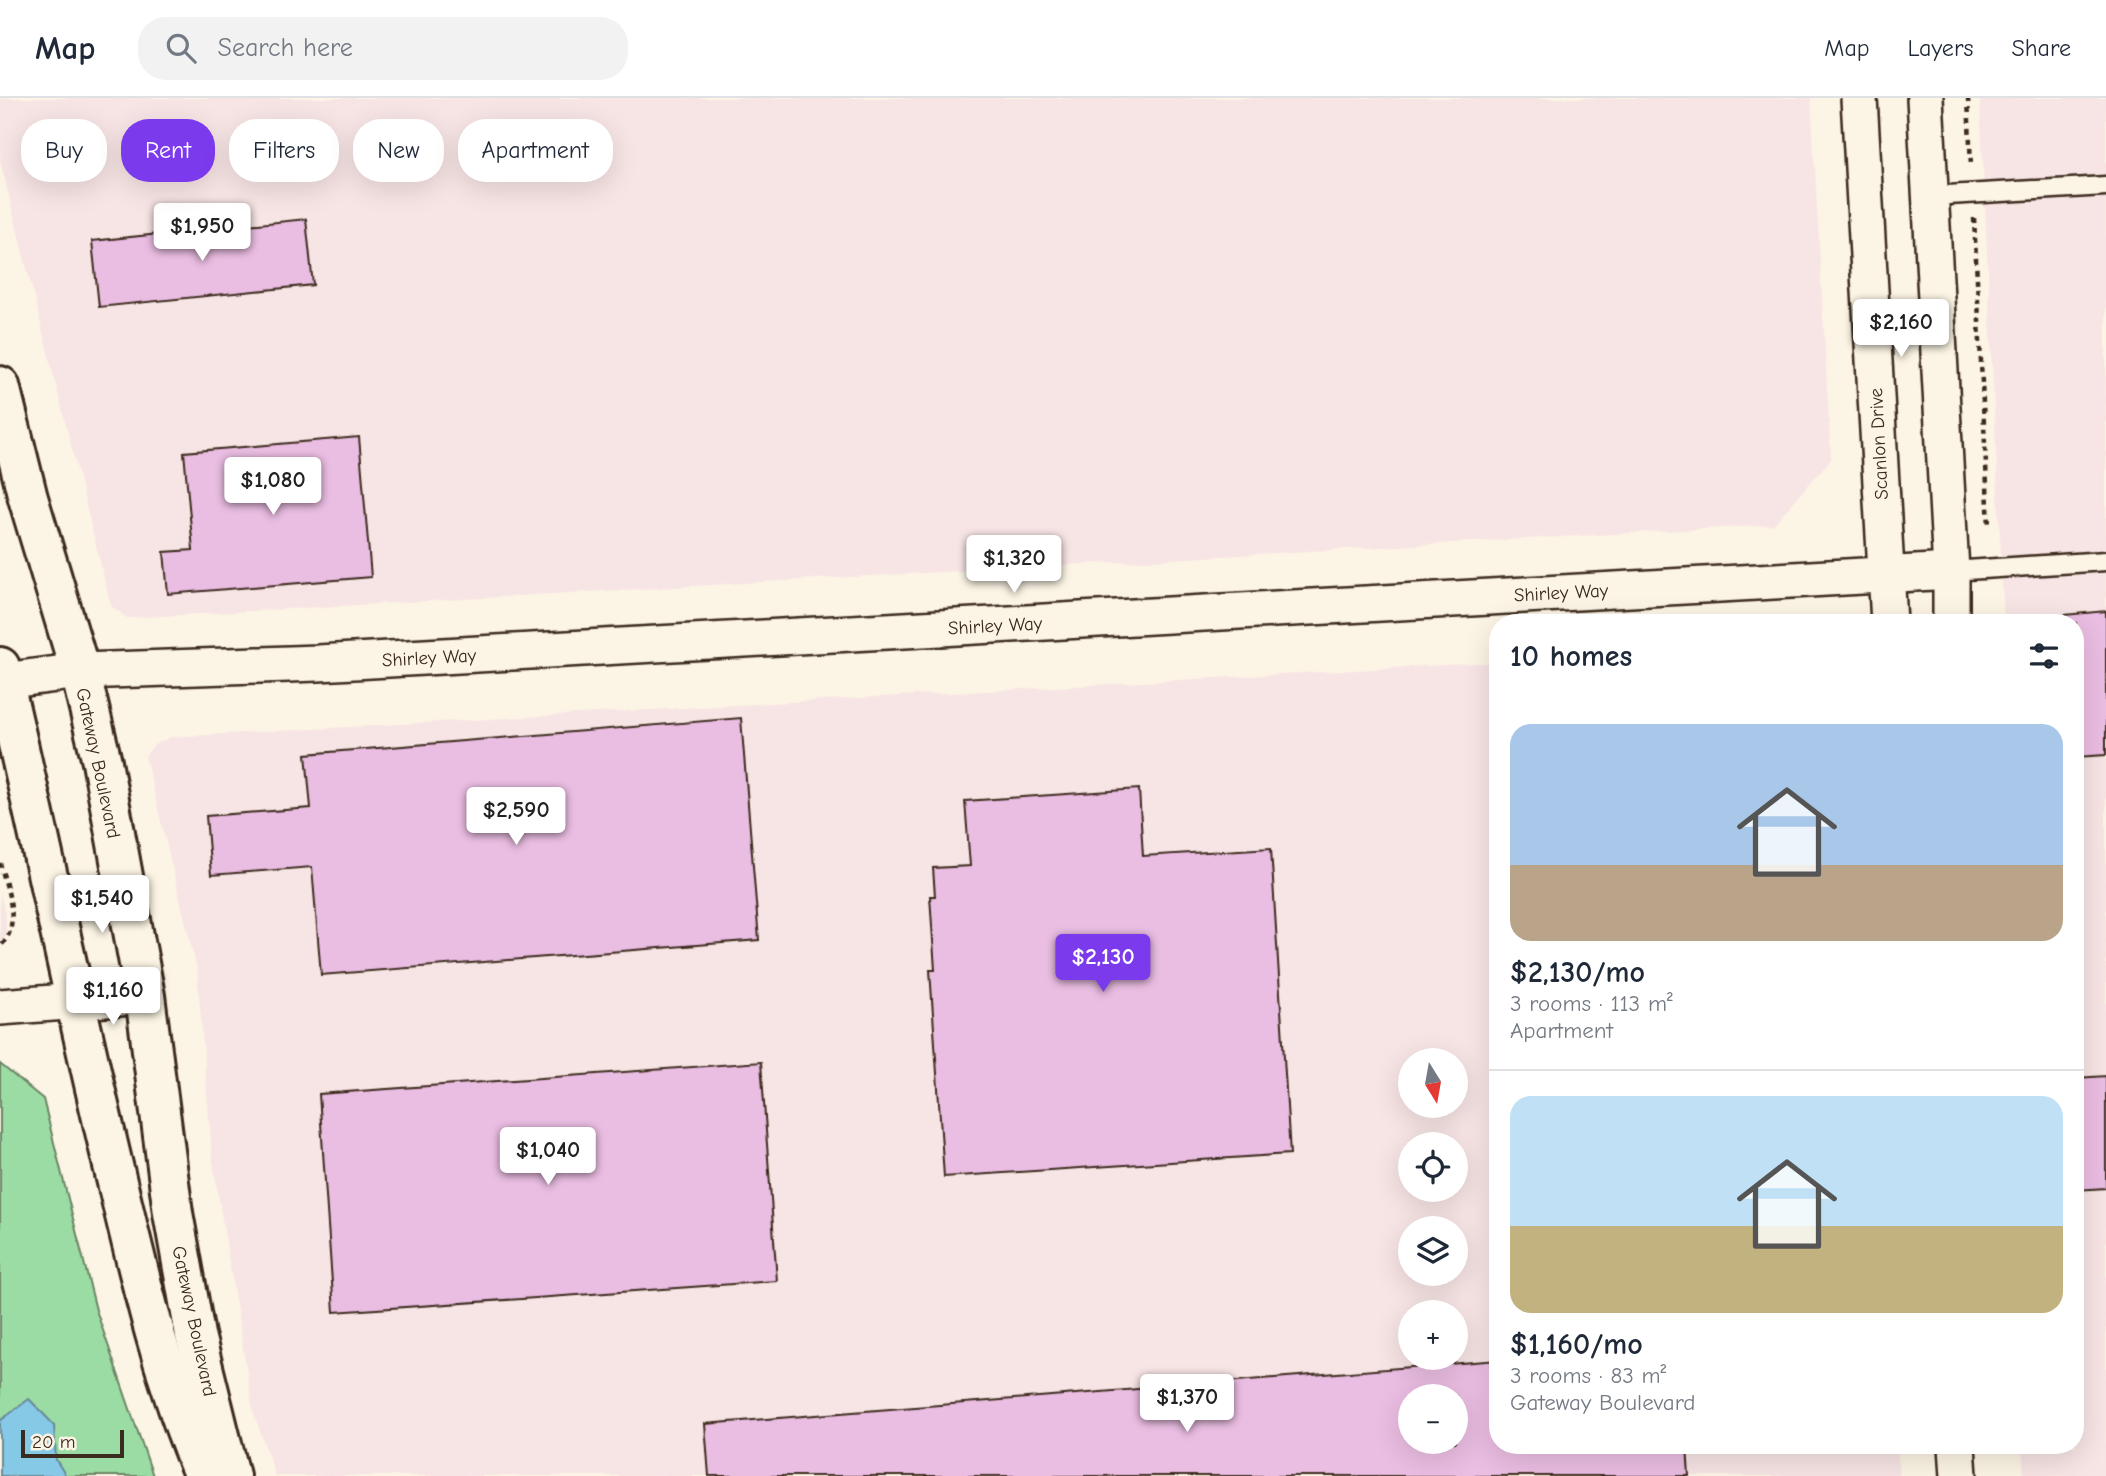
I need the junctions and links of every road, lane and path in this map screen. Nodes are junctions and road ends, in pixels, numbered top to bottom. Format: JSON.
{"nodes":[{"id":1,"x":1860,"y":98,"type":"edge"},
{"id":2,"x":1924,"y":98,"type":"edge"},
{"id":3,"x":1968,"y":98,"type":"edge"},
{"id":4,"x":2106,"y":186,"type":"edge"},
{"id":5,"x":1973,"y":193,"type":"junction"},
{"id":6,"x":1930,"y":196,"type":"junction"},
{"id":7,"x":0,"y":386,"type":"edge"},
{"id":8,"x":1989,"y":527,"type":"dead end"},
{"id":9,"x":2106,"y":561,"type":"edge"},
{"id":10,"x":1951,"y":571,"type":"junction"},
{"id":11,"x":1885,"y":575,"type":"junction"},
{"id":12,"x":1888,"y":614,"type":"edge"},
{"id":13,"x":1951,"y":614,"type":"edge"},
{"id":14,"x":80,"y":671,"type":"junction"},
{"id":15,"x":2,"y":674,"type":"edge"},
{"id":16,"x":0,"y":863,"type":"edge"},
{"id":17,"x":0,"y":946,"type":"edge"},
{"id":18,"x":145,"y":996,"type":"junction"},
{"id":19,"x":75,"y":1002,"type":"junction"},
{"id":20,"x":0,"y":1007,"type":"edge"},
{"id":21,"x":1958,"y":1454,"type":"edge"},
{"id":22,"x":204,"y":1476,"type":"edge"},
{"id":23,"x":230,"y":1476,"type":"edge"},
{"id":24,"x":1959,"y":1476,"type":"edge"}],
"edges":[{"from":1,"to":11,"type":"street","name":"Scanlon Drive"},
{"from":2,"to":6,"type":"street"},
{"from":3,"to":5,"type":"path"},
{"from":4,"to":5,"type":"lane"},
{"from":5,"to":6,"type":"lane"},
{"from":5,"to":8,"type":"path"},
{"from":6,"to":10,"type":"street"},
{"from":7,"to":14,"type":"street","name":"Gateway Boulevard"},
{"from":9,"to":10,"type":"lane"},
{"from":10,"to":11,"type":"street","name":"Shirley Way"},
{"from":10,"to":13,"type":"street"},
{"from":11,"to":12,"type":"street","name":"Scanlon Drive"},
{"from":11,"to":14,"type":"street","name":"Shirley Way"},
{"from":14,"to":15,"type":"street","name":"Shirley Way"},
{"from":14,"to":18,"type":"street","name":"Gateway Boulevard"},
{"from":15,"to":19,"type":"street","name":"Gateway Boulevard"},
{"from":16,"to":17,"type":"path"},
{"from":18,"to":19,"type":"street"},
{"from":18,"to":23,"type":"street","name":"Gateway Boulevard"},
{"from":19,"to":20,"type":"street"},
{"from":19,"to":22,"type":"street","name":"Gateway Boulevard"},
{"from":21,"to":24,"type":"street"}]}
